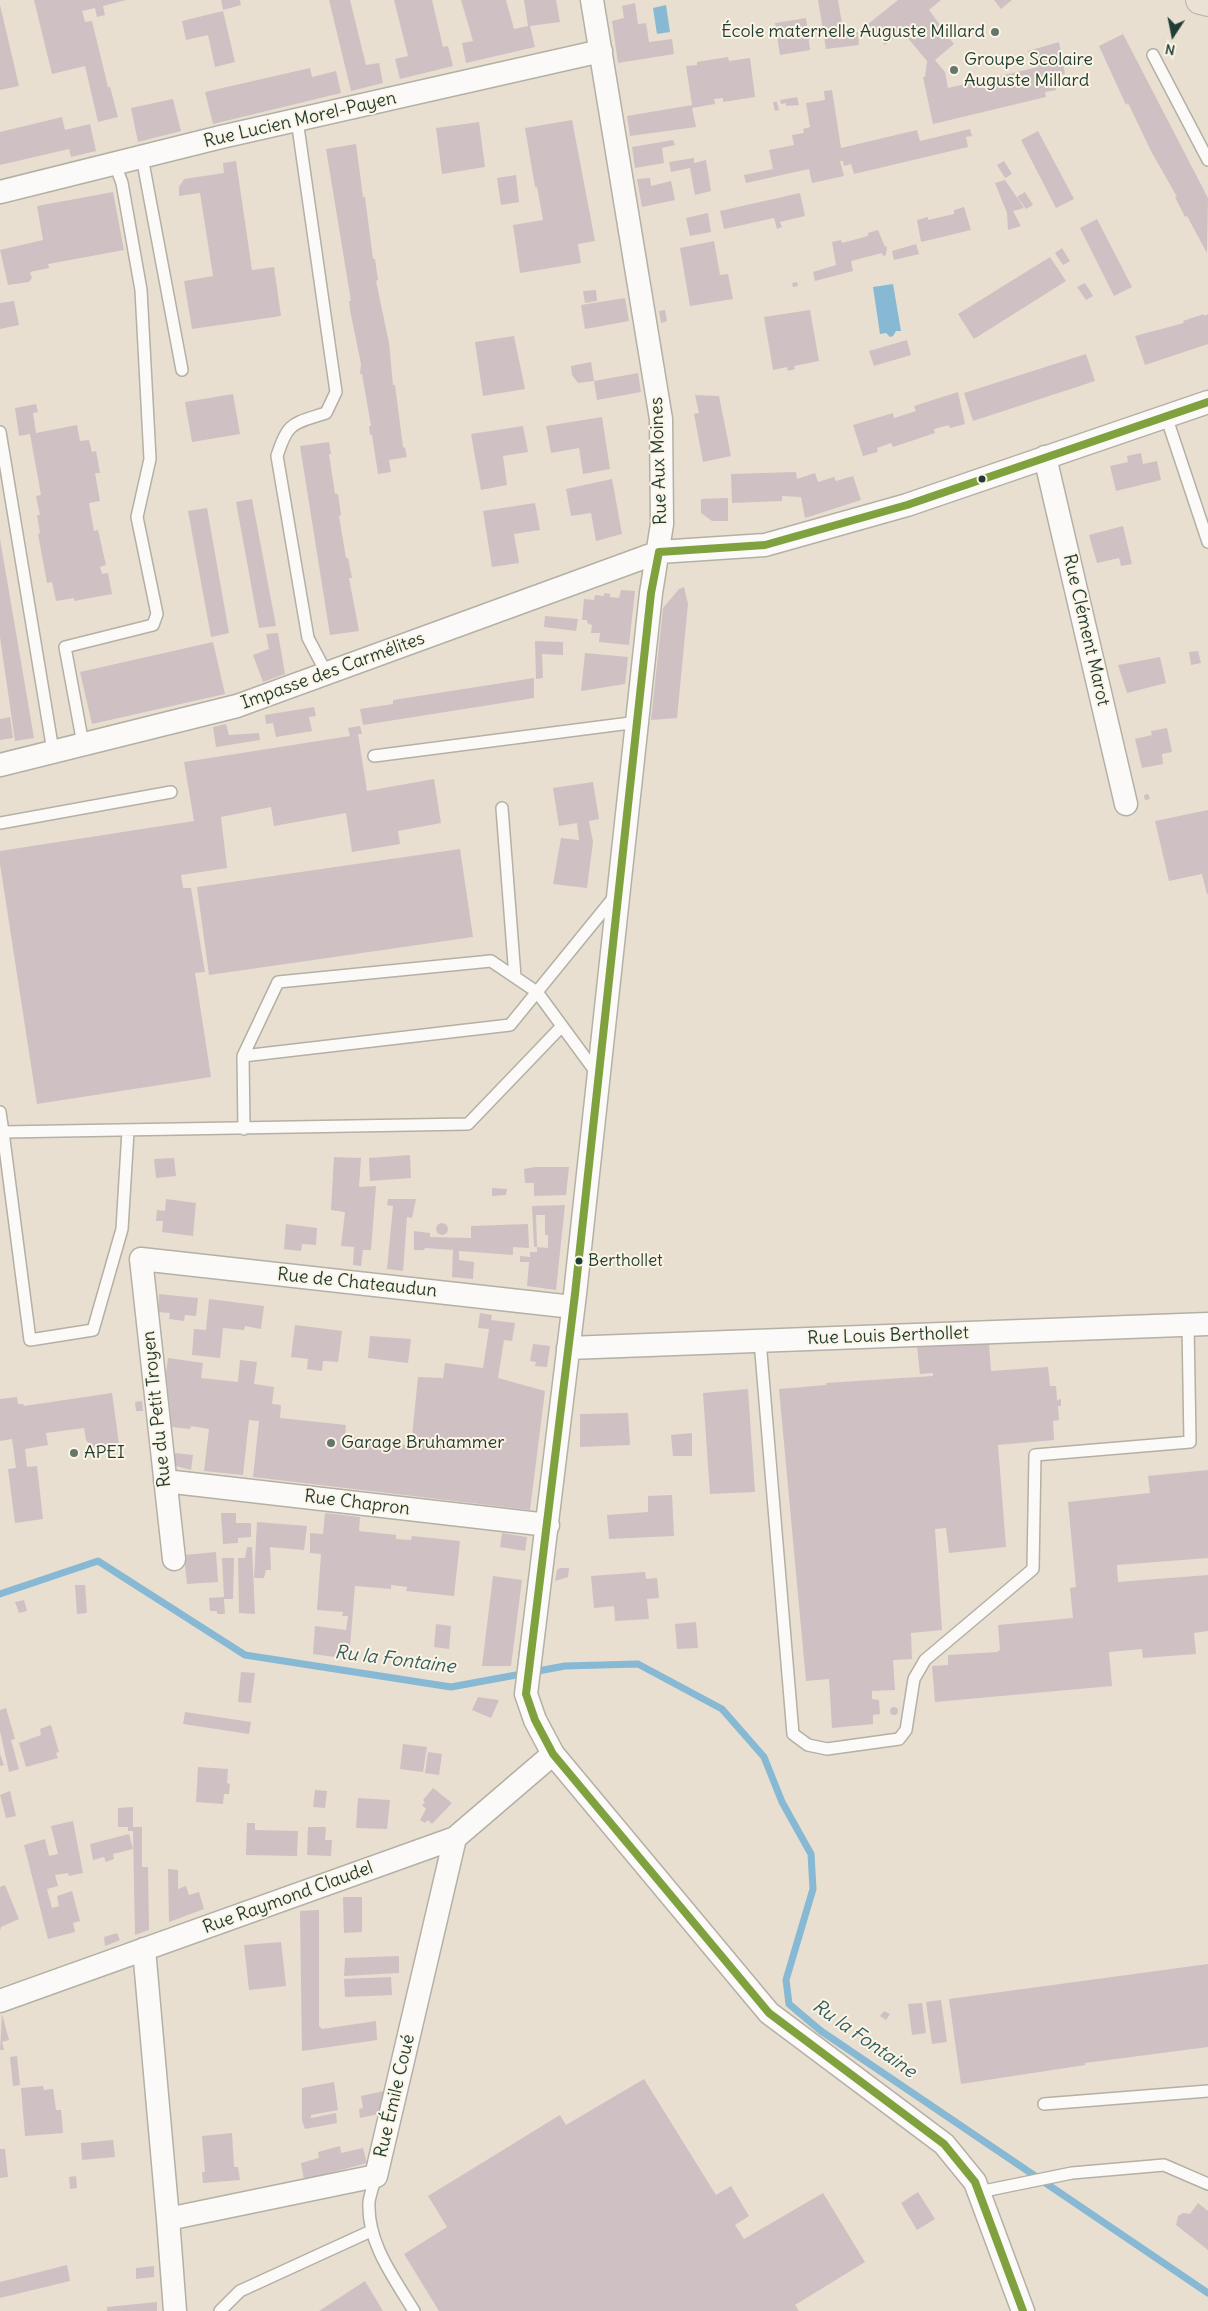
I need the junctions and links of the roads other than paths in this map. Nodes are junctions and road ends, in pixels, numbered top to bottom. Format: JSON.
{"nodes":[{"id":1,"x":592,"y":0,"type":"edge"},
{"id":2,"x":1200,"y":0,"type":"edge"},
{"id":3,"x":1208,"y":2,"type":"edge"},
{"id":4,"x":601,"y":52,"type":"junction"},
{"id":5,"x":1153,"y":55,"type":"dead end"},
{"id":6,"x":297,"y":120,"type":"junction"},
{"id":7,"x":142,"y":157,"type":"junction"},
{"id":8,"x":1208,"y":160,"type":"edge"},
{"id":9,"x":115,"y":164,"type":"junction"},
{"id":10,"x":0,"y":192,"type":"edge"},
{"id":11,"x":182,"y":370,"type":"dead end"},
{"id":12,"x":1208,"y":402,"type":"edge"},
{"id":13,"x":1166,"y":416,"type":"junction"},
{"id":14,"x":0,"y":432,"type":"edge"},
{"id":15,"x":1045,"y":457,"type":"junction"},
{"id":16,"x":1208,"y":542,"type":"edge"},
{"id":17,"x":659,"y":552,"type":"junction"},
{"id":18,"x":327,"y":674,"type":"junction"},
{"id":19,"x":638,"y":722,"type":"junction"},
{"id":20,"x":84,"y":744,"type":"junction"},
{"id":21,"x":54,"y":751,"type":"junction"},
{"id":22,"x":374,"y":756,"type":"dead end"},
{"id":23,"x":0,"y":766,"type":"edge"},
{"id":24,"x":171,"y":792,"type":"dead end"},
{"id":25,"x":1126,"y":804,"type":"dead end"},
{"id":26,"x":502,"y":808,"type":"dead end"},
{"id":27,"x":0,"y":824,"type":"edge"},
{"id":28,"x":620,"y":890,"type":"junction"},
{"id":29,"x":515,"y":977,"type":"junction"},
{"id":30,"x":536,"y":992,"type":"junction"},
{"id":31,"x":562,"y":1026,"type":"junction"},
{"id":32,"x":243,"y":1056,"type":"junction"},
{"id":33,"x":599,"y":1076,"type":"junction"},
{"id":34,"x":0,"y":1112,"type":"edge"},
{"id":35,"x":244,"y":1129,"type":"junction"},
{"id":36,"x":128,"y":1131,"type":"junction"},
{"id":37,"x":3,"y":1132,"type":"junction"},
{"id":38,"x":141,"y":1259,"type":"joint"},
{"id":39,"x":573,"y":1307,"type":"junction"},
{"id":40,"x":1195,"y":1319,"type":"edge"},
{"id":41,"x":760,"y":1340,"type":"junction"},
{"id":42,"x":568,"y":1348,"type":"junction"},
{"id":43,"x":165,"y":1481,"type":"junction"},
{"id":44,"x":548,"y":1525,"type":"junction"},
{"id":45,"x":174,"y":1559,"type":"dead end"},
{"id":46,"x":553,"y":1754,"type":"junction"},
{"id":47,"x":455,"y":1838,"type":"junction"},
{"id":48,"x":144,"y":1949,"type":"junction"},
{"id":49,"x":1,"y":1999,"type":"edge"},
{"id":50,"x":1208,"y":2091,"type":"edge"},
{"id":51,"x":1044,"y":2104,"type":"dead end"},
{"id":52,"x":376,"y":2176,"type":"junction"},
{"id":53,"x":1208,"y":2184,"type":"edge"},
{"id":54,"x":979,"y":2192,"type":"junction"},
{"id":55,"x":168,"y":2219,"type":"junction"},
{"id":56,"x":371,"y":2231,"type":"junction"},
{"id":57,"x":175,"y":2311,"type":"edge"},
{"id":58,"x":220,"y":2311,"type":"edge"},
{"id":59,"x":414,"y":2311,"type":"edge"},
{"id":60,"x":1023,"y":2311,"type":"edge"}],
"edges":[{"from":1,"to":4,"type":"street","name":"Rue Aux Moines"},
{"from":2,"to":3,"type":"main road"},
{"from":4,"to":6,"type":"street","name":"Rue Lucien Morel-Payen"},
{"from":4,"to":17,"type":"street","name":"Rue Aux Moines"},
{"from":5,"to":8,"type":"lane"},
{"from":6,"to":7,"type":"street","name":"Rue Lucien Morel-Payen"},
{"from":6,"to":18,"type":"lane"},
{"from":7,"to":9,"type":"street","name":"Rue Lucien Morel-Payen"},
{"from":7,"to":11,"type":"lane"},
{"from":9,"to":10,"type":"street","name":"Rue Lucien Morel-Payen"},
{"from":9,"to":20,"type":"lane"},
{"from":12,"to":13,"type":"street","name":"Impasse des Carmélites"},
{"from":13,"to":15,"type":"street","name":"Impasse des Carmélites"},
{"from":13,"to":16,"type":"lane"},
{"from":14,"to":21,"type":"lane"},
{"from":15,"to":17,"type":"street","name":"Impasse des Carmélites"},
{"from":15,"to":25,"type":"street","name":"Rue Clément Marot"},
{"from":17,"to":18,"type":"street","name":"Impasse des Carmélites"},
{"from":17,"to":19,"type":"street","name":"Rue Aux Moines"},
{"from":18,"to":20,"type":"street","name":"Impasse des Carmélites"},
{"from":19,"to":22,"type":"lane"},
{"from":19,"to":28,"type":"street","name":"Rue Aux Moines"},
{"from":20,"to":21,"type":"street","name":"Impasse des Carmélites"},
{"from":21,"to":23,"type":"street","name":"Impasse des Carmélites"},
{"from":24,"to":27,"type":"lane"},
{"from":26,"to":29,"type":"lane"},
{"from":28,"to":30,"type":"lane"},
{"from":28,"to":33,"type":"street","name":"Rue Aux Moines"},
{"from":29,"to":30,"type":"lane"},
{"from":29,"to":32,"type":"lane"},
{"from":30,"to":31,"type":"lane"},
{"from":30,"to":32,"type":"lane"},
{"from":31,"to":33,"type":"lane"},
{"from":31,"to":35,"type":"lane"},
{"from":32,"to":35,"type":"lane"},
{"from":33,"to":39,"type":"street","name":"Rue Aux Moines"},
{"from":34,"to":37,"type":"lane"},
{"from":35,"to":36,"type":"lane"},
{"from":36,"to":37,"type":"lane"},
{"from":36,"to":37,"type":"lane"},
{"from":38,"to":39,"type":"street","name":"Rue de Chateaudun"},
{"from":38,"to":43,"type":"street","name":"Rue du Petit Troyen"},
{"from":39,"to":42,"type":"street","name":"Rue Aux Moines"},
{"from":40,"to":41,"type":"street","name":"Rue Louis Berthollet"},
{"from":40,"to":41,"type":"lane"},
{"from":41,"to":42,"type":"street","name":"Rue Louis Berthollet"},
{"from":42,"to":44,"type":"street","name":"Rue Aux Moines"},
{"from":43,"to":44,"type":"street","name":"Rue Chapron"},
{"from":43,"to":45,"type":"street","name":"Rue du Petit Troyen"},
{"from":44,"to":46,"type":"street","name":"Rue Aux Moines"},
{"from":46,"to":47,"type":"street","name":"Rue Raymond Claudel"},
{"from":46,"to":54,"type":"street","name":"Rue Aux Moines"},
{"from":47,"to":48,"type":"street","name":"Rue Raymond Claudel"},
{"from":47,"to":52,"type":"street","name":"Rue Émile Coué"},
{"from":48,"to":49,"type":"street","name":"Rue Raymond Claudel"},
{"from":48,"to":55,"type":"street"},
{"from":50,"to":51,"type":"lane"},
{"from":52,"to":55,"type":"street","name":"Rue Émile Coué"},
{"from":52,"to":56,"type":"lane"},
{"from":53,"to":54,"type":"lane"},
{"from":54,"to":60,"type":"street","name":"Rue Aux Moines"},
{"from":55,"to":57,"type":"street"},
{"from":56,"to":58,"type":"lane"},
{"from":56,"to":59,"type":"lane"}]}
